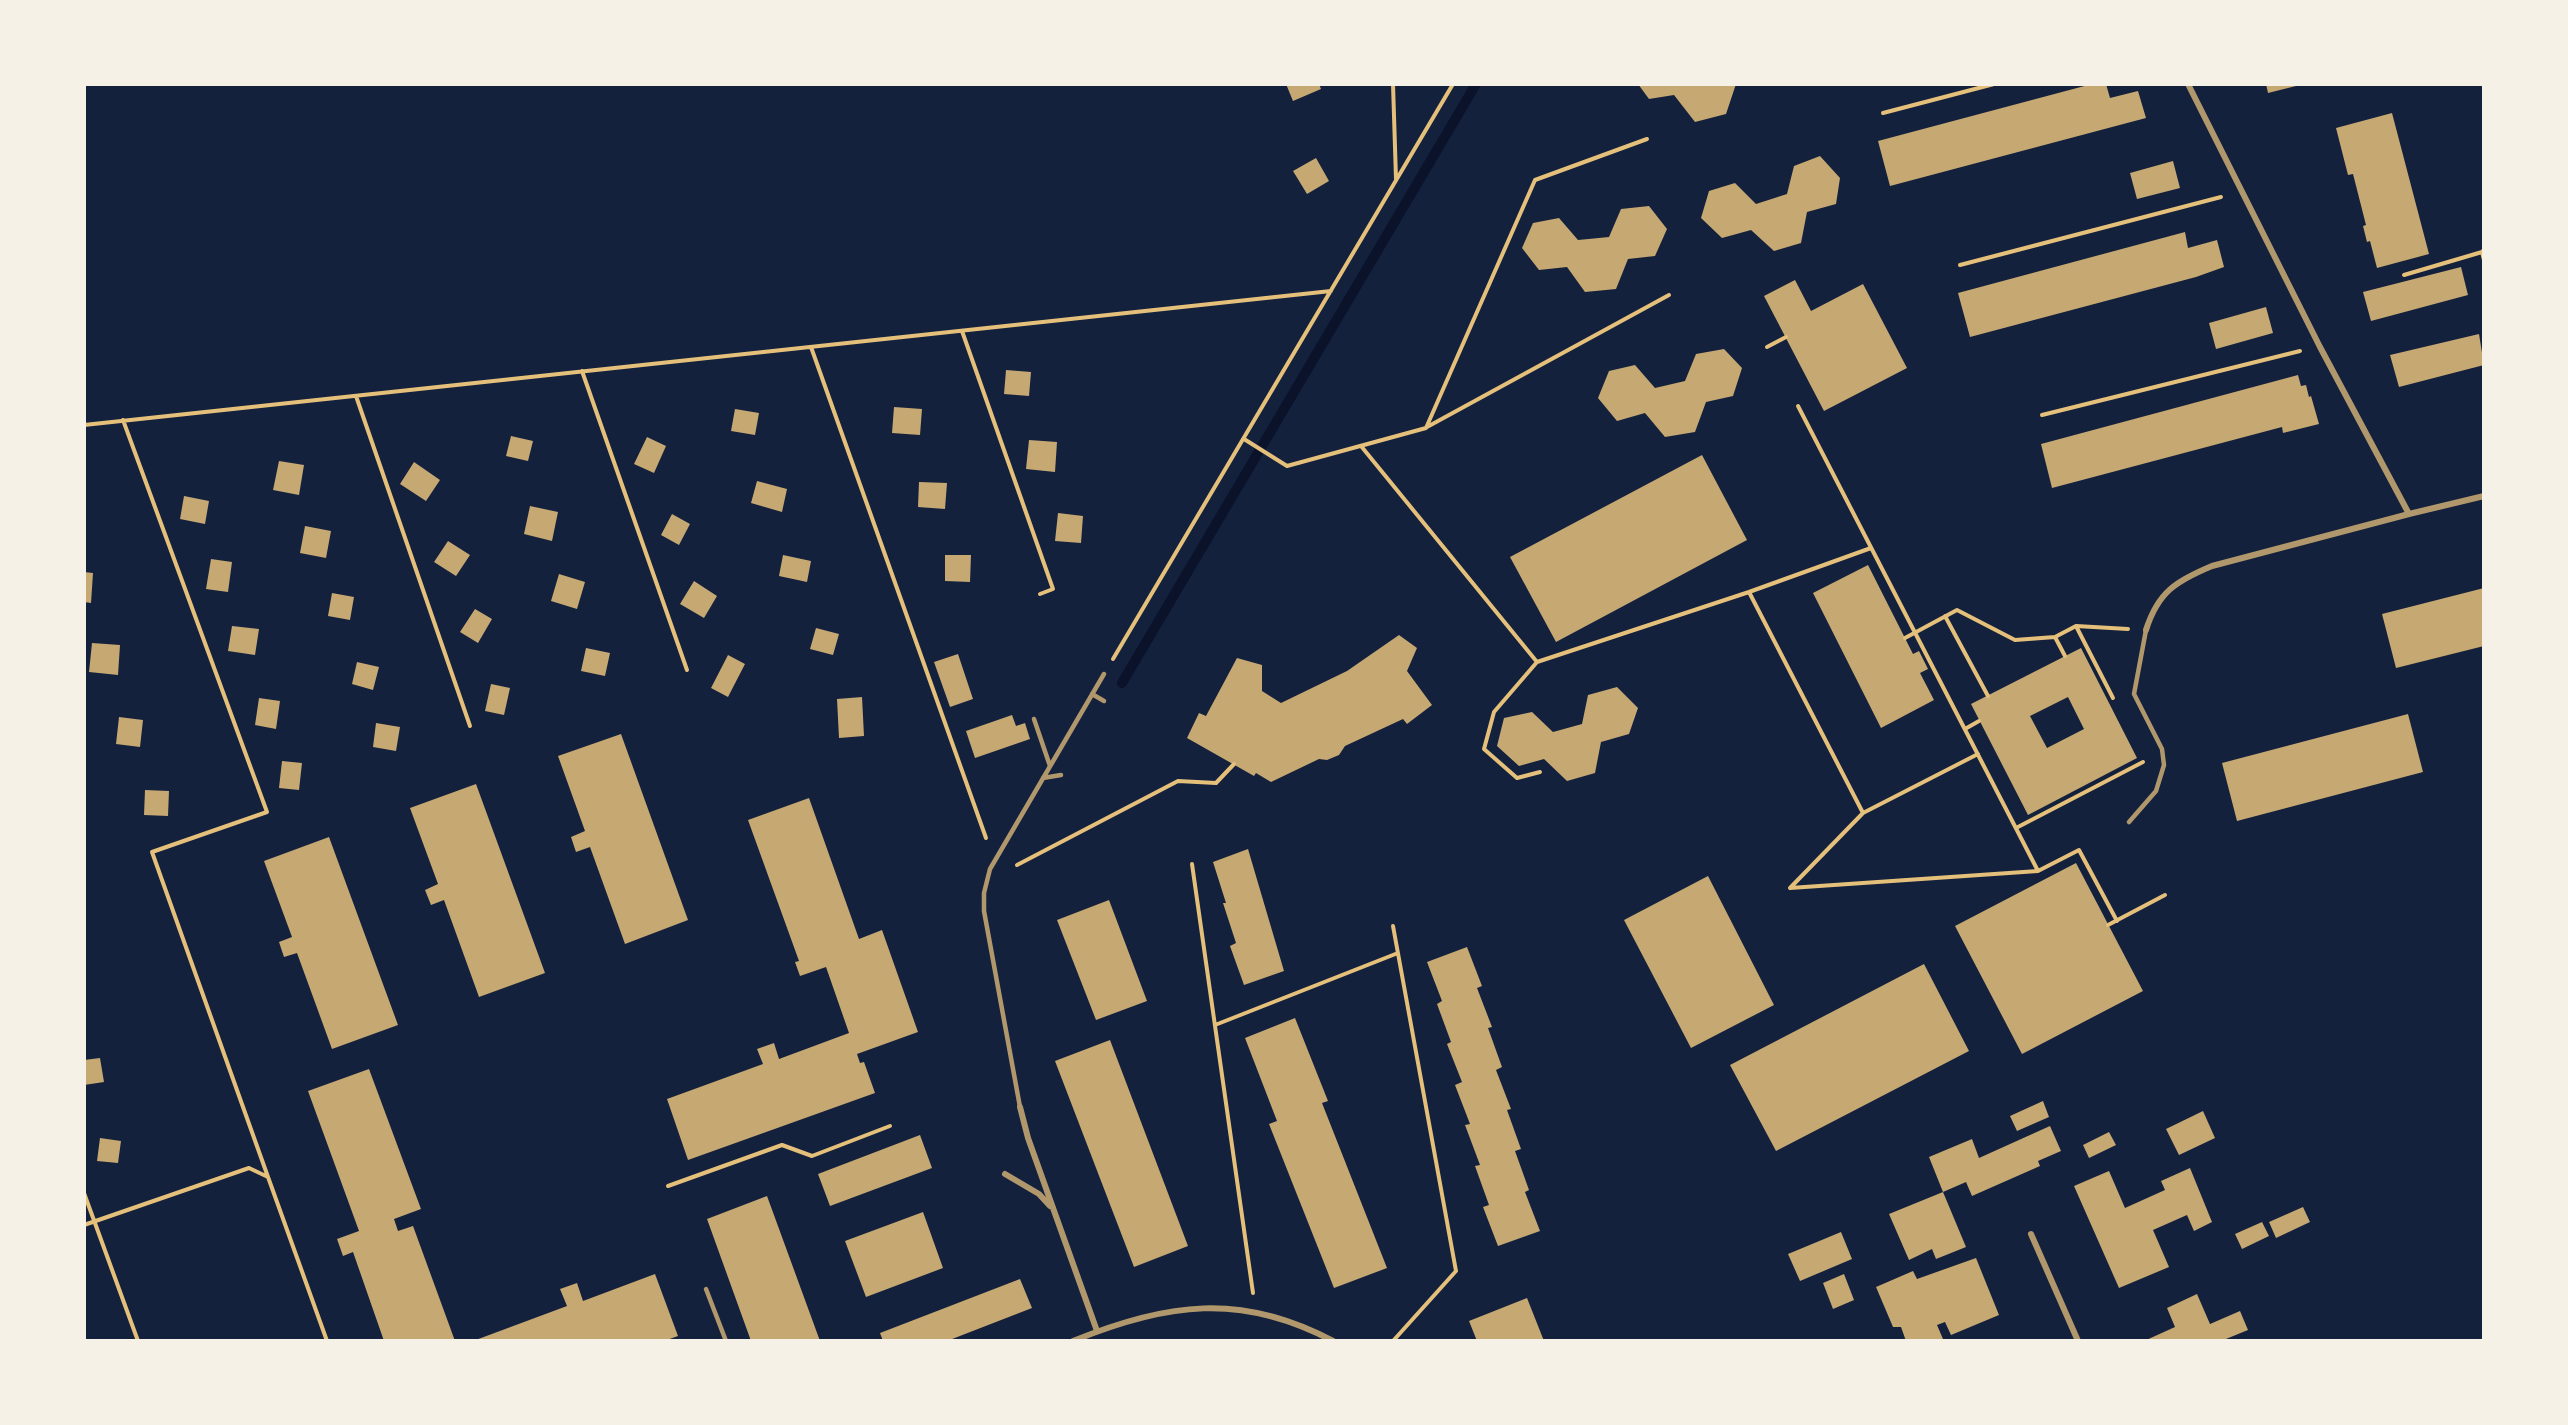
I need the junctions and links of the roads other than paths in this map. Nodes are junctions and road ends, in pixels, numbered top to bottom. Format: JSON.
{"nodes":[{"id":1,"x":2188,"y":84,"type":"edge"},
{"id":2,"x":2484,"y":496,"type":"edge"},
{"id":3,"x":2409,"y":514,"type":"junction"},
{"id":4,"x":2146,"y":630,"type":"joint"},
{"id":5,"x":1104,"y":674,"type":"road end"},
{"id":6,"x":1092,"y":694,"type":"junction"},
{"id":7,"x":1104,"y":701,"type":"dead end"},
{"id":8,"x":1034,"y":718,"type":"dead end"},
{"id":9,"x":1050,"y":766,"type":"junction"},
{"id":10,"x":1061,"y":775,"type":"dead end"},
{"id":11,"x":1043,"y":778,"type":"junction"},
{"id":12,"x":2129,"y":822,"type":"dead end"},
{"id":13,"x":1020,"y":1107,"type":"joint"},
{"id":14,"x":1005,"y":1174,"type":"dead end"},
{"id":15,"x":1058,"y":1220,"type":"junction"},
{"id":16,"x":2031,"y":1234,"type":"dead end"},
{"id":17,"x":706,"y":1289,"type":"dead end"},
{"id":18,"x":1097,"y":1331,"type":"junction"},
{"id":19,"x":726,"y":1341,"type":"edge"},
{"id":20,"x":1073,"y":1341,"type":"edge"},
{"id":21,"x":1333,"y":1341,"type":"edge"},
{"id":22,"x":2078,"y":1341,"type":"edge"}],
"edges":[{"from":1,"to":3,"type":"street"},
{"from":2,"to":3,"type":"street"},
{"from":3,"to":4,"type":"street"},
{"from":4,"to":12,"type":"lane"},
{"from":5,"to":6,"type":"lane"},
{"from":6,"to":7,"type":"lane"},
{"from":6,"to":9,"type":"lane"},
{"from":8,"to":9,"type":"lane"},
{"from":9,"to":11,"type":"lane"},
{"from":10,"to":11,"type":"lane"},
{"from":11,"to":13,"type":"lane"},
{"from":13,"to":15,"type":"street"},
{"from":14,"to":15,"type":"street"},
{"from":15,"to":18,"type":"street"},
{"from":16,"to":22,"type":"street"},
{"from":17,"to":19,"type":"lane"},
{"from":18,"to":20,"type":"street"},
{"from":18,"to":21,"type":"street"}]}
